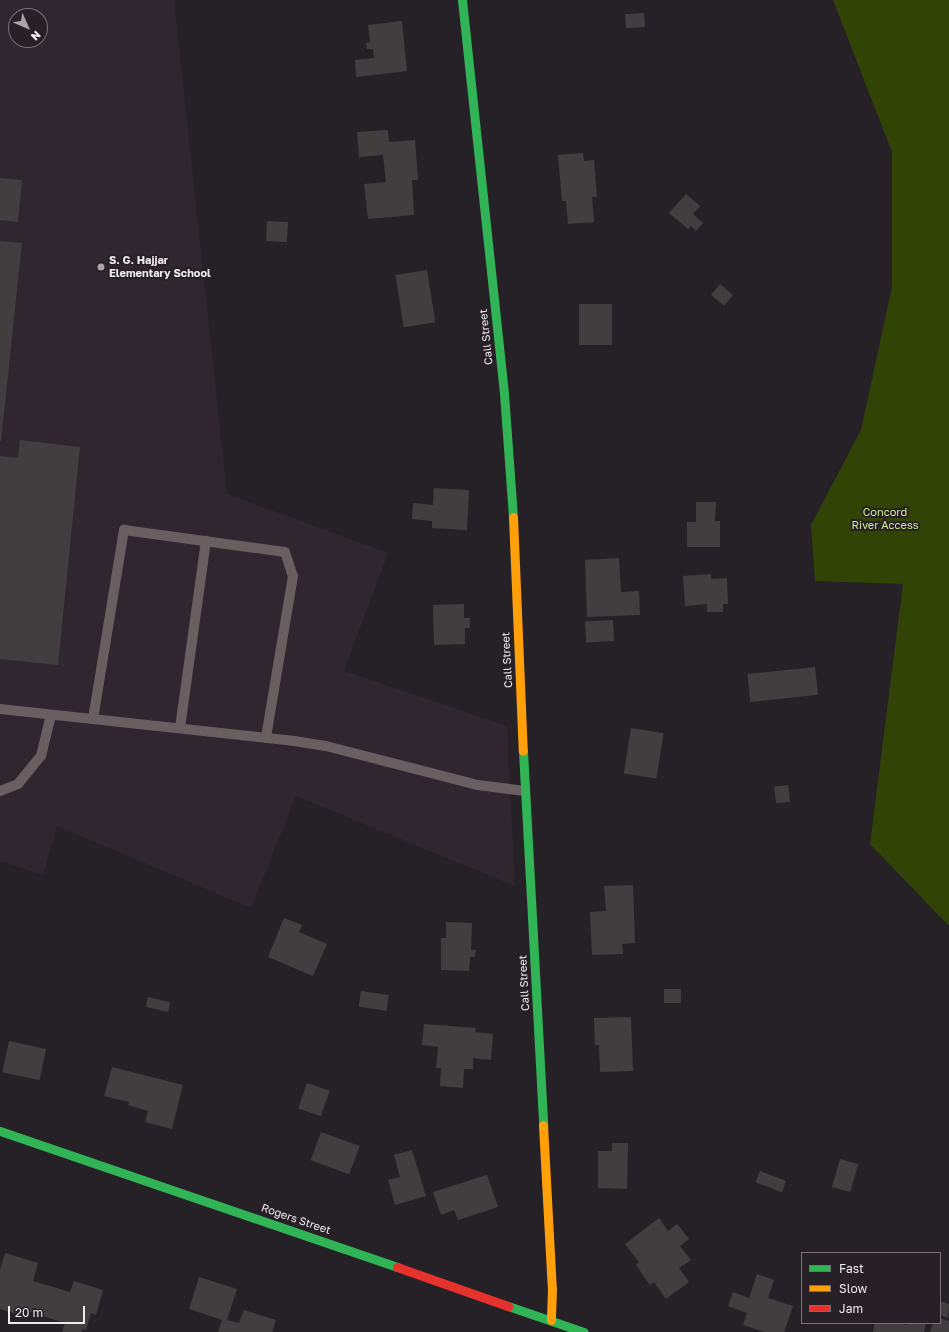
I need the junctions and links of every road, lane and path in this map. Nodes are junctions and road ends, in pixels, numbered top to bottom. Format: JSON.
{"nodes":[{"id":1,"x":462,"y":0,"type":"edge"},
{"id":2,"x":206,"y":541,"type":"junction"},
{"id":3,"x":0,"y":709,"type":"edge"},
{"id":4,"x":51,"y":715,"type":"junction"},
{"id":5,"x":93,"y":719,"type":"junction"},
{"id":6,"x":180,"y":728,"type":"junction"},
{"id":7,"x":266,"y":738,"type":"junction"},
{"id":8,"x":0,"y":791,"type":"edge"},
{"id":9,"x":525,"y":791,"type":"junction"},
{"id":10,"x":0,"y":1131,"type":"edge"},
{"id":11,"x":551,"y":1320,"type":"junction"},
{"id":12,"x":584,"y":1332,"type":"edge"}],
"edges":[{"from":1,"to":9,"type":"street","name":"Call Street"},
{"from":2,"to":5,"type":"lane"},
{"from":2,"to":6,"type":"lane"},
{"from":2,"to":7,"type":"lane"},
{"from":3,"to":4,"type":"lane"},
{"from":4,"to":5,"type":"lane"},
{"from":4,"to":8,"type":"lane"},
{"from":5,"to":6,"type":"lane"},
{"from":6,"to":7,"type":"lane"},
{"from":7,"to":9,"type":"lane"},
{"from":9,"to":11,"type":"street","name":"Call Street"},
{"from":10,"to":11,"type":"street","name":"Rogers Street"},
{"from":11,"to":12,"type":"street","name":"Rogers Street"}]}
